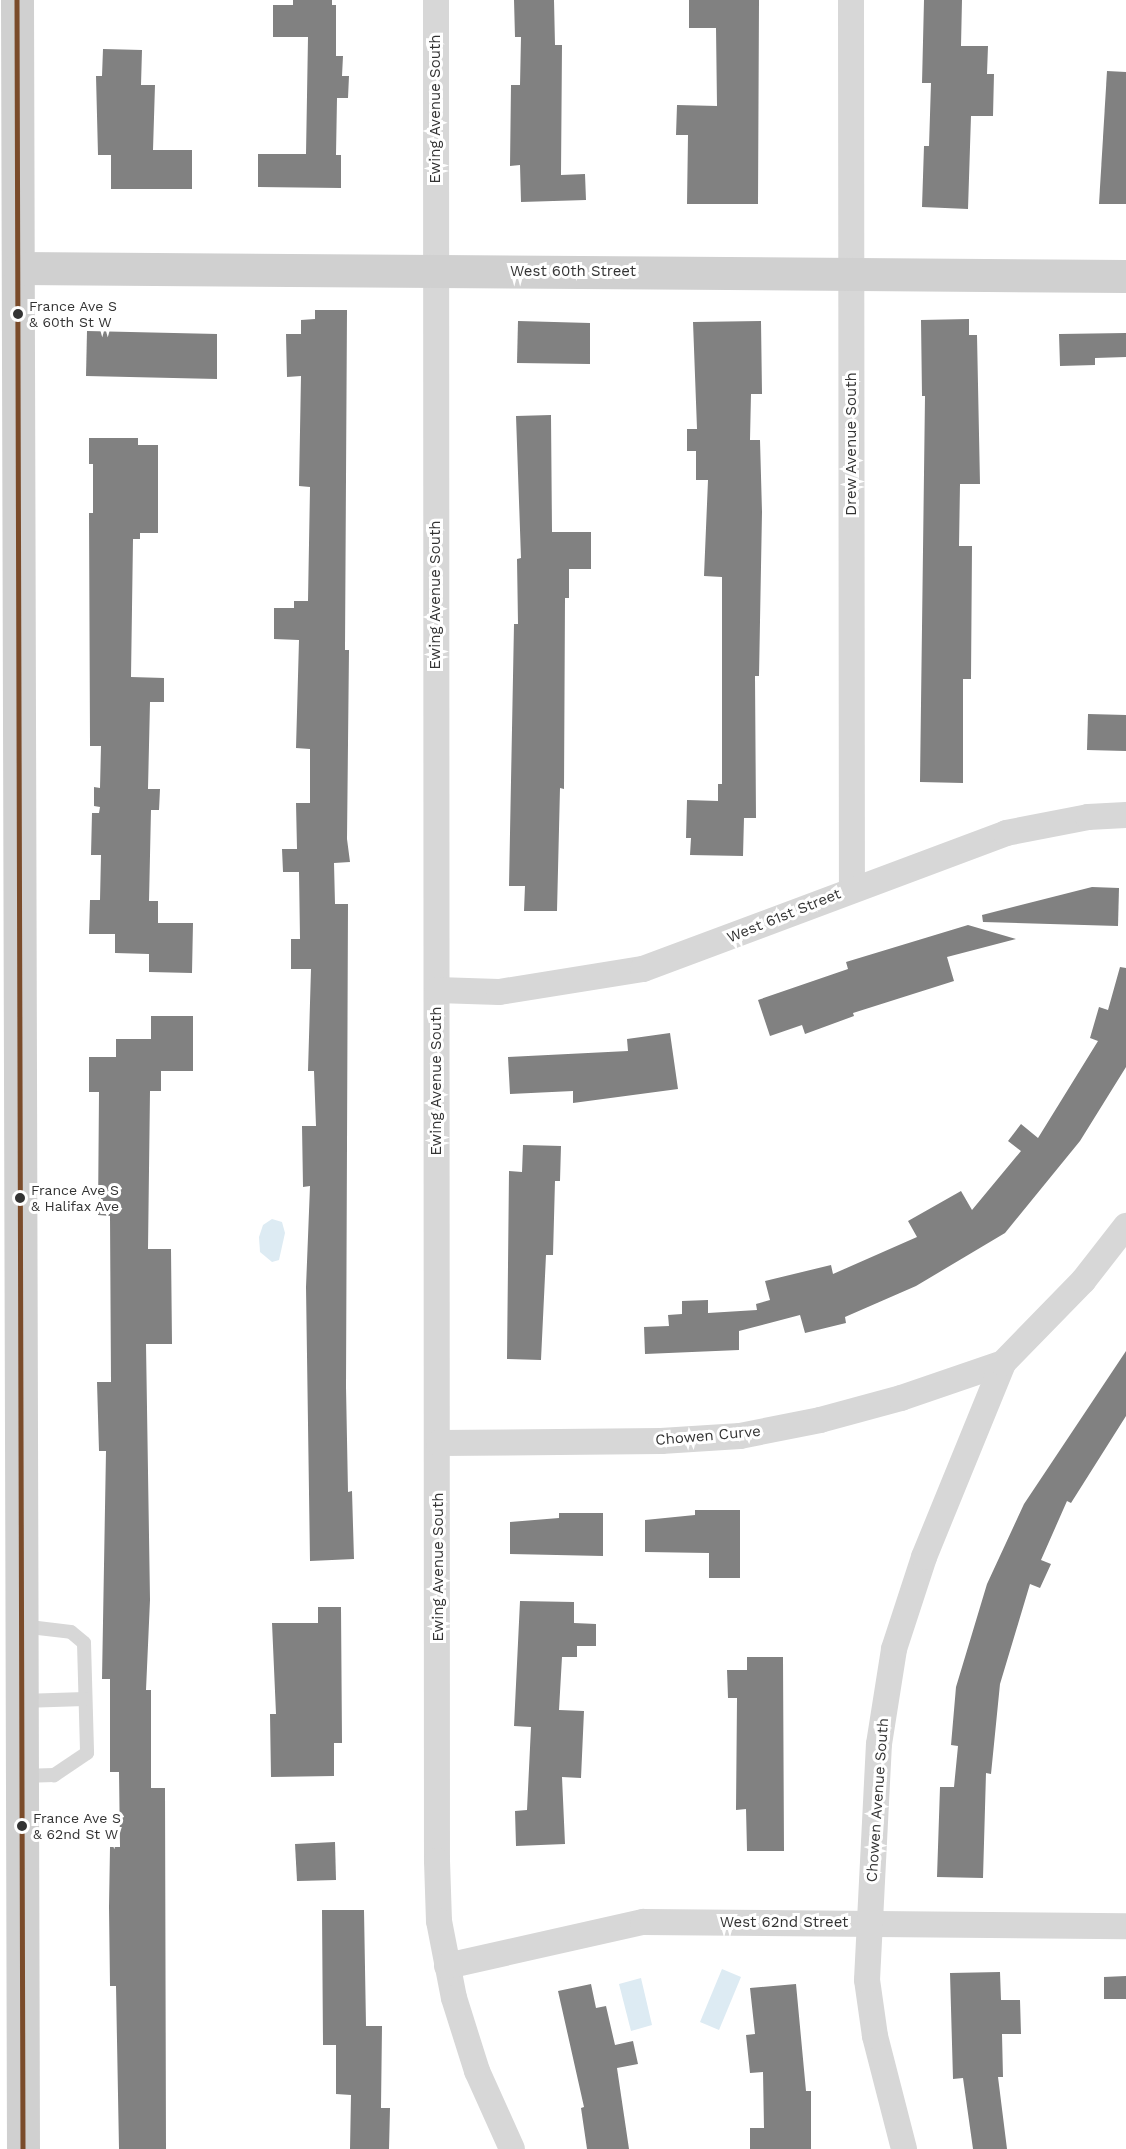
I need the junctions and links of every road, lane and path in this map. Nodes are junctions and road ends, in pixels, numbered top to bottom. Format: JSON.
{"nodes":[{"id":1,"x":17,"y":0,"type":"edge"},
{"id":2,"x":436,"y":0,"type":"edge"},
{"id":3,"x":851,"y":0,"type":"edge"},
{"id":4,"x":19,"y":268,"type":"junction"},
{"id":5,"x":436,"y":271,"type":"junction"},
{"id":6,"x":851,"y":274,"type":"junction"},
{"id":7,"x":1126,"y":276,"type":"edge"},
{"id":8,"x":10,"y":568,"type":"edge"},
{"id":9,"x":1126,"y":814,"type":"edge"},
{"id":10,"x":852,"y":888,"type":"junction"},
{"id":11,"x":437,"y":990,"type":"junction"},
{"id":12,"x":10,"y":1167,"type":"edge"},
{"id":13,"x":1126,"y":1226,"type":"edge"},
{"id":14,"x":1003,"y":1363,"type":"junction"},
{"id":15,"x":440,"y":1443,"type":"junction"},
{"id":16,"x":21,"y":1626,"type":"junction"},
{"id":17,"x":86,"y":1699,"type":"junction"},
{"id":18,"x":21,"y":1701,"type":"junction"},
{"id":19,"x":21,"y":1776,"type":"junction"},
{"id":20,"x":11,"y":1919,"type":"edge"},
{"id":21,"x":870,"y":1924,"type":"junction"},
{"id":22,"x":1126,"y":1926,"type":"edge"},
{"id":23,"x":447,"y":1966,"type":"junction"},
{"id":24,"x":23,"y":2149,"type":"edge"},
{"id":25,"x":512,"y":2149,"type":"edge"},
{"id":26,"x":904,"y":2149,"type":"edge"}],
"edges":[{"from":1,"to":4,"type":"main road"},
{"from":2,"to":5,"type":"street","name":"Ewing Avenue South"},
{"from":3,"to":6,"type":"street","name":"Drew Avenue South"},
{"from":4,"to":5,"type":"main road","name":"West 60th Street"},
{"from":4,"to":8,"type":"main road"},
{"from":5,"to":6,"type":"main road","name":"West 60th Street"},
{"from":5,"to":11,"type":"street","name":"Ewing Avenue South"},
{"from":6,"to":7,"type":"main road","name":"West 60th Street"},
{"from":6,"to":10,"type":"street","name":"Drew Avenue South"},
{"from":8,"to":12,"type":"main road"},
{"from":9,"to":10,"type":"street","name":"West 61st Street"},
{"from":10,"to":11,"type":"street","name":"West 61st Street"},
{"from":11,"to":15,"type":"street","name":"Ewing Avenue South"},
{"from":12,"to":16,"type":"main road"},
{"from":13,"to":14,"type":"street","name":"Chowen Avenue South"},
{"from":14,"to":15,"type":"street","name":"Chowen Curve"},
{"from":14,"to":21,"type":"street","name":"Chowen Avenue South"},
{"from":15,"to":23,"type":"street","name":"Ewing Avenue South"},
{"from":16,"to":17,"type":"lane"},
{"from":16,"to":18,"type":"main road"},
{"from":17,"to":18,"type":"lane"},
{"from":17,"to":19,"type":"lane"},
{"from":18,"to":19,"type":"main road"},
{"from":19,"to":20,"type":"main road"},
{"from":20,"to":24,"type":"main road"},
{"from":21,"to":22,"type":"street","name":"West 62nd Street"},
{"from":21,"to":23,"type":"street","name":"West 62nd Street"},
{"from":21,"to":26,"type":"street","name":"Chowen Avenue South"},
{"from":23,"to":25,"type":"street","name":"Ewing Avenue South"}]}
